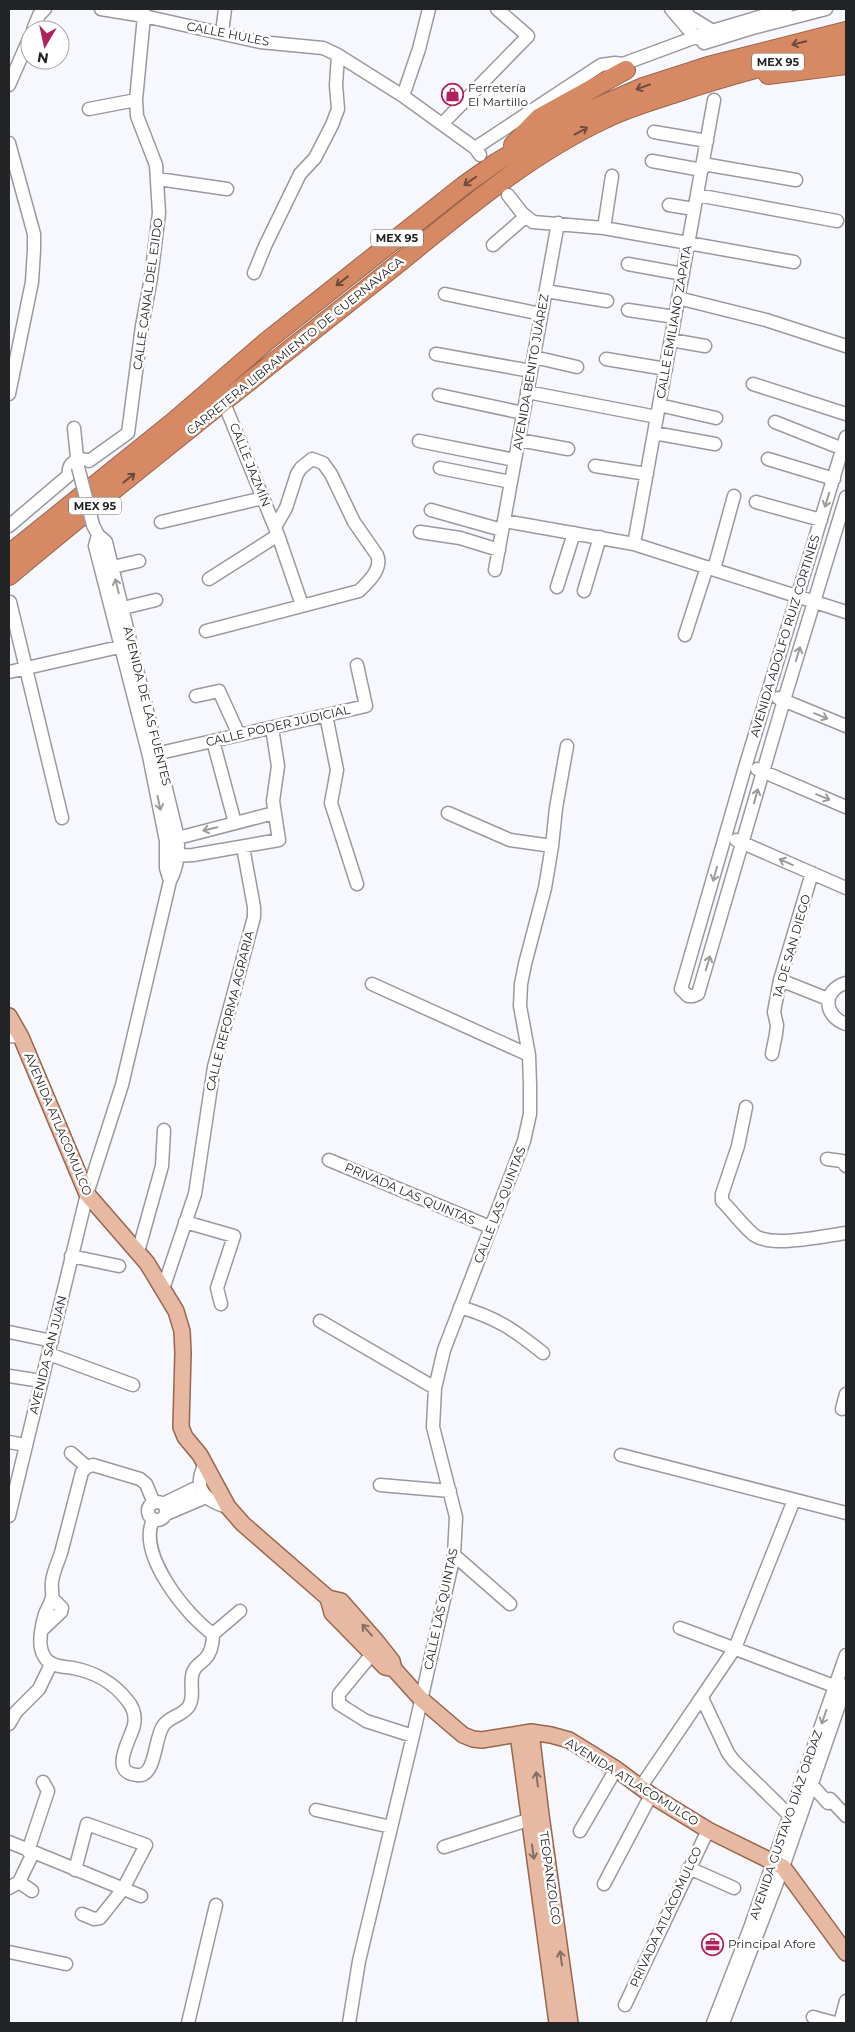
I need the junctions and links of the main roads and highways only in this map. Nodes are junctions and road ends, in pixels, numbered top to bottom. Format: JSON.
{"nodes":[{"id":1,"x":846,"y":31,"type":"edge"},
{"id":2,"x":846,"y":46,"type":"edge"},
{"id":3,"x":846,"y":65,"type":"edge"},
{"id":4,"x":624,"y":67,"type":"road end"},
{"id":5,"x":710,"y":82,"type":"junction"},
{"id":6,"x":497,"y":162,"type":"junction"},
{"id":7,"x":9,"y":554,"type":"edge"},
{"id":8,"x":9,"y":576,"type":"edge"},
{"id":9,"x":9,"y":1016,"type":"edge"},
{"id":10,"x":15,"y":1037,"type":"edge"},
{"id":11,"x":525,"y":1733,"type":"junction"},
{"id":12,"x":846,"y":1953,"type":"edge"},
{"id":13,"x":558,"y":1983,"type":"junction"},
{"id":14,"x":557,"y":2023,"type":"edge"},
{"id":15,"x":570,"y":2023,"type":"edge"}],
"edges":[{"from":1,"to":6,"type":"highway","name":"CARRETERA LIBRAMIENTO DE CUERNAVACA","number":"MEX 95","one_way":true},
{"from":2,"to":5,"type":"highway","name":"CARRETERA LIBRAMIENTO DE CUERNAVACA","number":"MEX 95"},
{"from":3,"to":5,"type":"highway"},
{"from":4,"to":6,"type":"highway"},
{"from":8,"to":5,"type":"highway","name":"CARRETERA LIBRAMIENTO DE CUERNAVACA","number":"MEX 95","one_way":true},
{"from":6,"to":7,"type":"highway","name":"CARRETERA LIBRAMIENTO DE CUERNAVACA","number":"MEX 95","one_way":true},
{"from":9,"to":10,"type":"main road","name":"AVENIDA ATLACOMULCO"},
{"from":10,"to":11,"type":"main road","name":"AVENIDA ATLACOMULCO"},
{"from":11,"to":12,"type":"main road","name":"AVENIDA ATLACOMULCO"},
{"from":11,"to":13,"type":"main road","name":"TEOPANZOLCO"},
{"from":13,"to":14,"type":"main road","name":"TEOPANZOLCO"},
{"from":13,"to":15,"type":"main road","name":"TEOPANZOLCO"}]}
